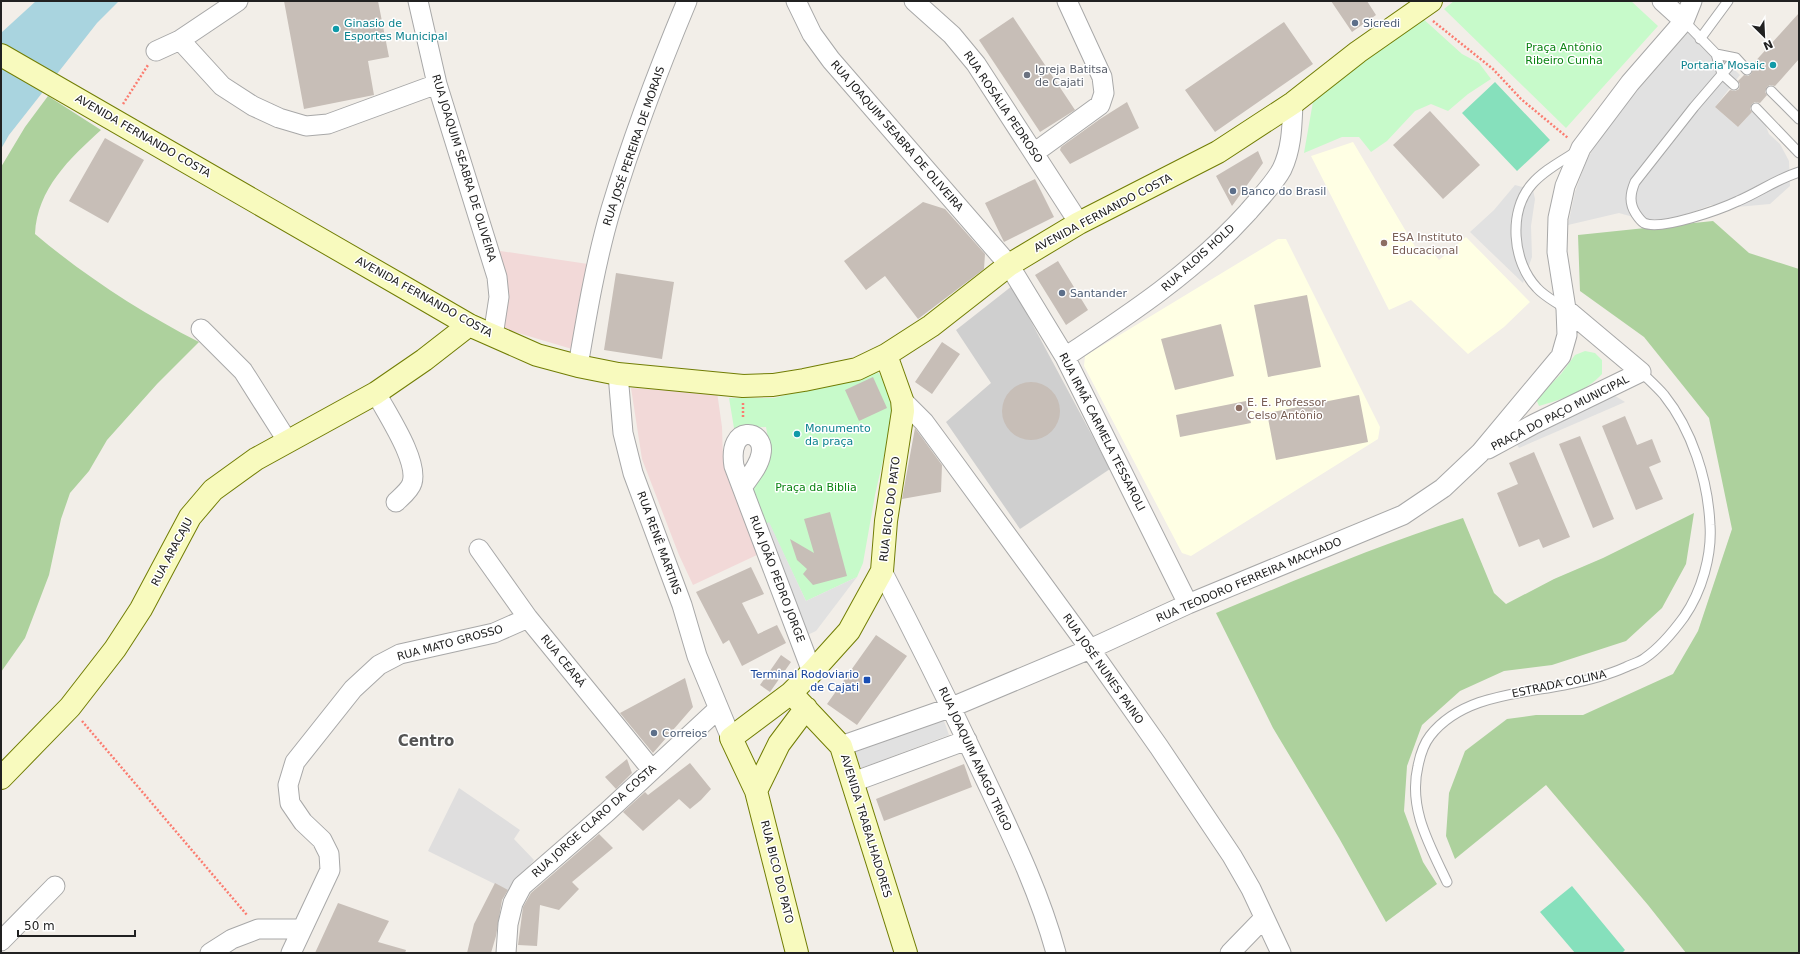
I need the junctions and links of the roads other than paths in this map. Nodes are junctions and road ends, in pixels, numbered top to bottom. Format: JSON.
{"nodes":[{"id":1,"x":238,"y":1,"type":"edge"},
{"id":2,"x":418,"y":1,"type":"edge"},
{"id":3,"x":687,"y":1,"type":"edge"},
{"id":4,"x":796,"y":1,"type":"edge"},
{"id":5,"x":914,"y":1,"type":"edge"},
{"id":6,"x":1067,"y":1,"type":"edge"},
{"id":7,"x":1662,"y":1,"type":"edge"},
{"id":8,"x":1692,"y":1,"type":"edge"},
{"id":9,"x":1728,"y":1,"type":"edge"},
{"id":10,"x":1425,"y":5,"type":"edge"},
{"id":11,"x":1684,"y":20,"type":"junction"},
{"id":12,"x":1700,"y":38,"type":"junction"},
{"id":13,"x":180,"y":40,"type":"junction"},
{"id":14,"x":156,"y":52,"type":"road end"},
{"id":15,"x":1716,"y":54,"type":"junction"},
{"id":16,"x":1,"y":55,"type":"edge"},
{"id":17,"x":1736,"y":58,"type":"junction"},
{"id":18,"x":1747,"y":70,"type":"dead end"},
{"id":19,"x":1722,"y":74,"type":"junction"},
{"id":20,"x":437,"y":84,"type":"junction"},
{"id":21,"x":1734,"y":85,"type":"dead end"},
{"id":22,"x":1771,"y":91,"type":"dead end"},
{"id":23,"x":1293,"y":103,"type":"junction"},
{"id":24,"x":1756,"y":108,"type":"dead end"},
{"id":25,"x":1799,"y":119,"type":"edge"},
{"id":26,"x":1581,"y":148,"type":"junction"},
{"id":27,"x":1034,"y":153,"type":"junction"},
{"id":28,"x":1799,"y":153,"type":"edge"},
{"id":29,"x":1799,"y":172,"type":"edge"},
{"id":30,"x":1079,"y":223,"type":"junction"},
{"id":31,"x":1009,"y":265,"type":"junction"},
{"id":32,"x":1566,"y":309,"type":"junction"},
{"id":33,"x":469,"y":325,"type":"junction"},
{"id":34,"x":201,"y":329,"type":"dead end"},
{"id":35,"x":493,"y":336,"type":"junction"},
{"id":36,"x":886,"y":355,"type":"junction"},
{"id":37,"x":1065,"y":357,"type":"junction"},
{"id":38,"x":578,"y":366,"type":"junction"},
{"id":39,"x":1641,"y":372,"type":"junction"},
{"id":40,"x":618,"y":374,"type":"junction"},
{"id":41,"x":376,"y":393,"type":"junction"},
{"id":42,"x":902,"y":400,"type":"junction"},
{"id":43,"x":288,"y":442,"type":"junction"},
{"id":44,"x":1480,"y":453,"type":"junction"},
{"id":45,"x":743,"y":486,"type":"junction"},
{"id":46,"x":396,"y":502,"type":"dead end"},
{"id":47,"x":479,"y":549,"type":"dead end"},
{"id":48,"x":882,"y":571,"type":"junction"},
{"id":49,"x":1188,"y":604,"type":"junction"},
{"id":50,"x":528,"y":618,"type":"junction"},
{"id":51,"x":1090,"y":649,"type":"junction"},
{"id":52,"x":812,"y":672,"type":"junction"},
{"id":53,"x":791,"y":693,"type":"junction"},
{"id":54,"x":952,"y":707,"type":"junction"},
{"id":55,"x":806,"y":708,"type":"junction"},
{"id":56,"x":718,"y":709,"type":"junction"},
{"id":57,"x":731,"y":738,"type":"junction"},
{"id":58,"x":967,"y":740,"type":"junction"},
{"id":59,"x":842,"y":746,"type":"junction"},
{"id":60,"x":652,"y":770,"type":"junction"},
{"id":61,"x":1,"y":778,"type":"edge"},
{"id":62,"x":853,"y":782,"type":"junction"},
{"id":63,"x":756,"y":791,"type":"junction"},
{"id":64,"x":1447,"y":882,"type":"dead end"},
{"id":65,"x":55,"y":886,"type":"dead end"},
{"id":66,"x":1264,"y":918,"type":"junction"},
{"id":67,"x":301,"y":929,"type":"junction"},
{"id":68,"x":1,"y":941,"type":"edge"},
{"id":69,"x":210,"y":953,"type":"edge"},
{"id":70,"x":291,"y":953,"type":"edge"},
{"id":71,"x":506,"y":953,"type":"edge"},
{"id":72,"x":797,"y":953,"type":"edge"},
{"id":73,"x":906,"y":953,"type":"edge"},
{"id":74,"x":1056,"y":953,"type":"edge"},
{"id":75,"x":1230,"y":953,"type":"edge"},
{"id":76,"x":1281,"y":953,"type":"edge"}],
"edges":[{"from":1,"to":13,"type":"street"},
{"from":2,"to":20,"type":"street","name":"RUA JOAQUIM SEABRA DE OLIVEIRA"},
{"from":3,"to":38,"type":"street","name":"RUA JOSÉ PEREIRA DE MORAIS"},
{"from":4,"to":31,"type":"street","name":"RUA JOAQUIM SEABRA DE OLIVEIRA"},
{"from":5,"to":27,"type":"street","name":"RUA ROSÁLIA PEDROSO"},
{"from":6,"to":27,"type":"street"},
{"from":7,"to":11,"type":"street"},
{"from":8,"to":11,"type":"street","name":"RUA TEODORO FERREIRA MACHADO"},
{"from":9,"to":12,"type":"lane"},
{"from":10,"to":23,"type":"street","name":"AVENIDA FERNANDO COSTA"},
{"from":11,"to":12,"type":"lane"},
{"from":11,"to":26,"type":"street","name":"RUA TEODORO FERREIRA MACHADO"},
{"from":12,"to":15,"type":"lane"},
{"from":13,"to":14,"type":"street"},
{"from":13,"to":20,"type":"street"},
{"from":15,"to":17,"type":"lane"},
{"from":15,"to":19,"type":"lane"},
{"from":16,"to":33,"type":"street","name":"AVENIDA FERNANDO COSTA"},
{"from":17,"to":18,"type":"lane"},
{"from":17,"to":19,"type":"lane"},
{"from":19,"to":21,"type":"lane"},
{"from":19,"to":29,"type":"lane"},
{"from":20,"to":35,"type":"street","name":"RUA JOAQUIM SEABRA DE OLIVEIRA"},
{"from":22,"to":25,"type":"lane"},
{"from":23,"to":30,"type":"street","name":"AVENIDA FERNANDO COSTA"},
{"from":23,"to":37,"type":"street","name":"RUA ALOIS HOLD"},
{"from":24,"to":28,"type":"lane"},
{"from":26,"to":32,"type":"street","name":"RUA TEODORO FERREIRA MACHADO"},
{"from":26,"to":32,"type":"lane"},
{"from":27,"to":30,"type":"street","name":"RUA ROSÁLIA PEDROSO"},
{"from":30,"to":31,"type":"street","name":"AVENIDA FERNANDO COSTA"},
{"from":31,"to":36,"type":"street","name":"AVENIDA FERNANDO COSTA"},
{"from":31,"to":37,"type":"street","name":"RUA IRMÃ CARMELA TESSAROLI"},
{"from":32,"to":39,"type":"street"},
{"from":32,"to":44,"type":"street","name":"RUA TEODORO FERREIRA MACHADO"},
{"from":33,"to":35,"type":"street","name":"AVENIDA FERNANDO COSTA"},
{"from":33,"to":41,"type":"street","name":"RUA ARACAJU"},
{"from":34,"to":43,"type":"street"},
{"from":35,"to":38,"type":"street","name":"AVENIDA FERNANDO COSTA"},
{"from":36,"to":40,"type":"street","name":"AVENIDA FERNANDO COSTA"},
{"from":36,"to":42,"type":"street","name":"RUA BICO DO PATO"},
{"from":37,"to":49,"type":"street","name":"RUA IRMÃ CARMELA TESSAROLI"},
{"from":38,"to":40,"type":"street","name":"AVENIDA FERNANDO COSTA"},
{"from":39,"to":44,"type":"street","name":"PRAÇA DO PAÇO MUNICIPAL"},
{"from":39,"to":64,"type":"lane","name":"ESTRADA COLINA"},
{"from":40,"to":56,"type":"street","name":"RUA RENÊ MARTINS"},
{"from":41,"to":43,"type":"street","name":"RUA ARACAJU"},
{"from":41,"to":46,"type":"street"},
{"from":42,"to":48,"type":"street","name":"RUA BICO DO PATO"},
{"from":42,"to":51,"type":"street","name":"RUA JOSÉ NUNES PAINO"},
{"from":43,"to":61,"type":"street","name":"RUA ARACAJU"},
{"from":44,"to":49,"type":"street","name":"RUA TEODORO FERREIRA MACHADO"},
{"from":45,"to":45,"type":"street","name":"RUA JOÃO PEDRO JORGE"},
{"from":45,"to":52,"type":"street","name":"RUA JOÃO PEDRO JORGE"},
{"from":47,"to":50,"type":"street","name":"RUA CEARÁ"},
{"from":48,"to":52,"type":"street","name":"RUA BICO DO PATO"},
{"from":48,"to":54,"type":"street","name":"RUA JOAQUIM ANAGO TRIGO"},
{"from":49,"to":51,"type":"street","name":"RUA TEODORO FERREIRA MACHADO"},
{"from":50,"to":60,"type":"street","name":"RUA CEARÁ"},
{"from":50,"to":67,"type":"street","name":"RUA MATO GROSSO"},
{"from":51,"to":54,"type":"street","name":"RUA TEODORO FERREIRA MACHADO"},
{"from":51,"to":66,"type":"street","name":"RUA JOSÉ NUNES PAINO"},
{"from":52,"to":53,"type":"street","name":"RUA BICO DO PATO"},
{"from":53,"to":55,"type":"street","name":"AVENIDA TRABALHADORES"},
{"from":53,"to":57,"type":"street","name":"RUA BICO DO PATO"},
{"from":54,"to":58,"type":"street","name":"RUA JOAQUIM ANAGO TRIGO"},
{"from":54,"to":59,"type":"street","name":"RUA TEODORO FERREIRA MACHADO"},
{"from":55,"to":59,"type":"street","name":"AVENIDA TRABALHADORES"},
{"from":55,"to":63,"type":"street"},
{"from":56,"to":57,"type":"street","name":"RUA RENÊ MARTINS"},
{"from":56,"to":60,"type":"street","name":"RUA JORGE CLARO DA COSTA"},
{"from":57,"to":63,"type":"street","name":"RUA BICO DO PATO"},
{"from":58,"to":62,"type":"street"},
{"from":58,"to":74,"type":"street","name":"RUA JOAQUIM ANAGO TRIGO"},
{"from":59,"to":62,"type":"street","name":"AVENIDA TRABALHADORES"},
{"from":60,"to":71,"type":"street","name":"RUA JORGE CLARO DA COSTA"},
{"from":62,"to":73,"type":"street","name":"AVENIDA TRABALHADORES"},
{"from":63,"to":72,"type":"street","name":"RUA BICO DO PATO"},
{"from":65,"to":68,"type":"street"},
{"from":66,"to":75,"type":"street"},
{"from":66,"to":76,"type":"street","name":"RUA JOSÉ NUNES PAINO"},
{"from":67,"to":69,"type":"street"},
{"from":67,"to":70,"type":"street","name":"RUA MATO GROSSO"}]}
